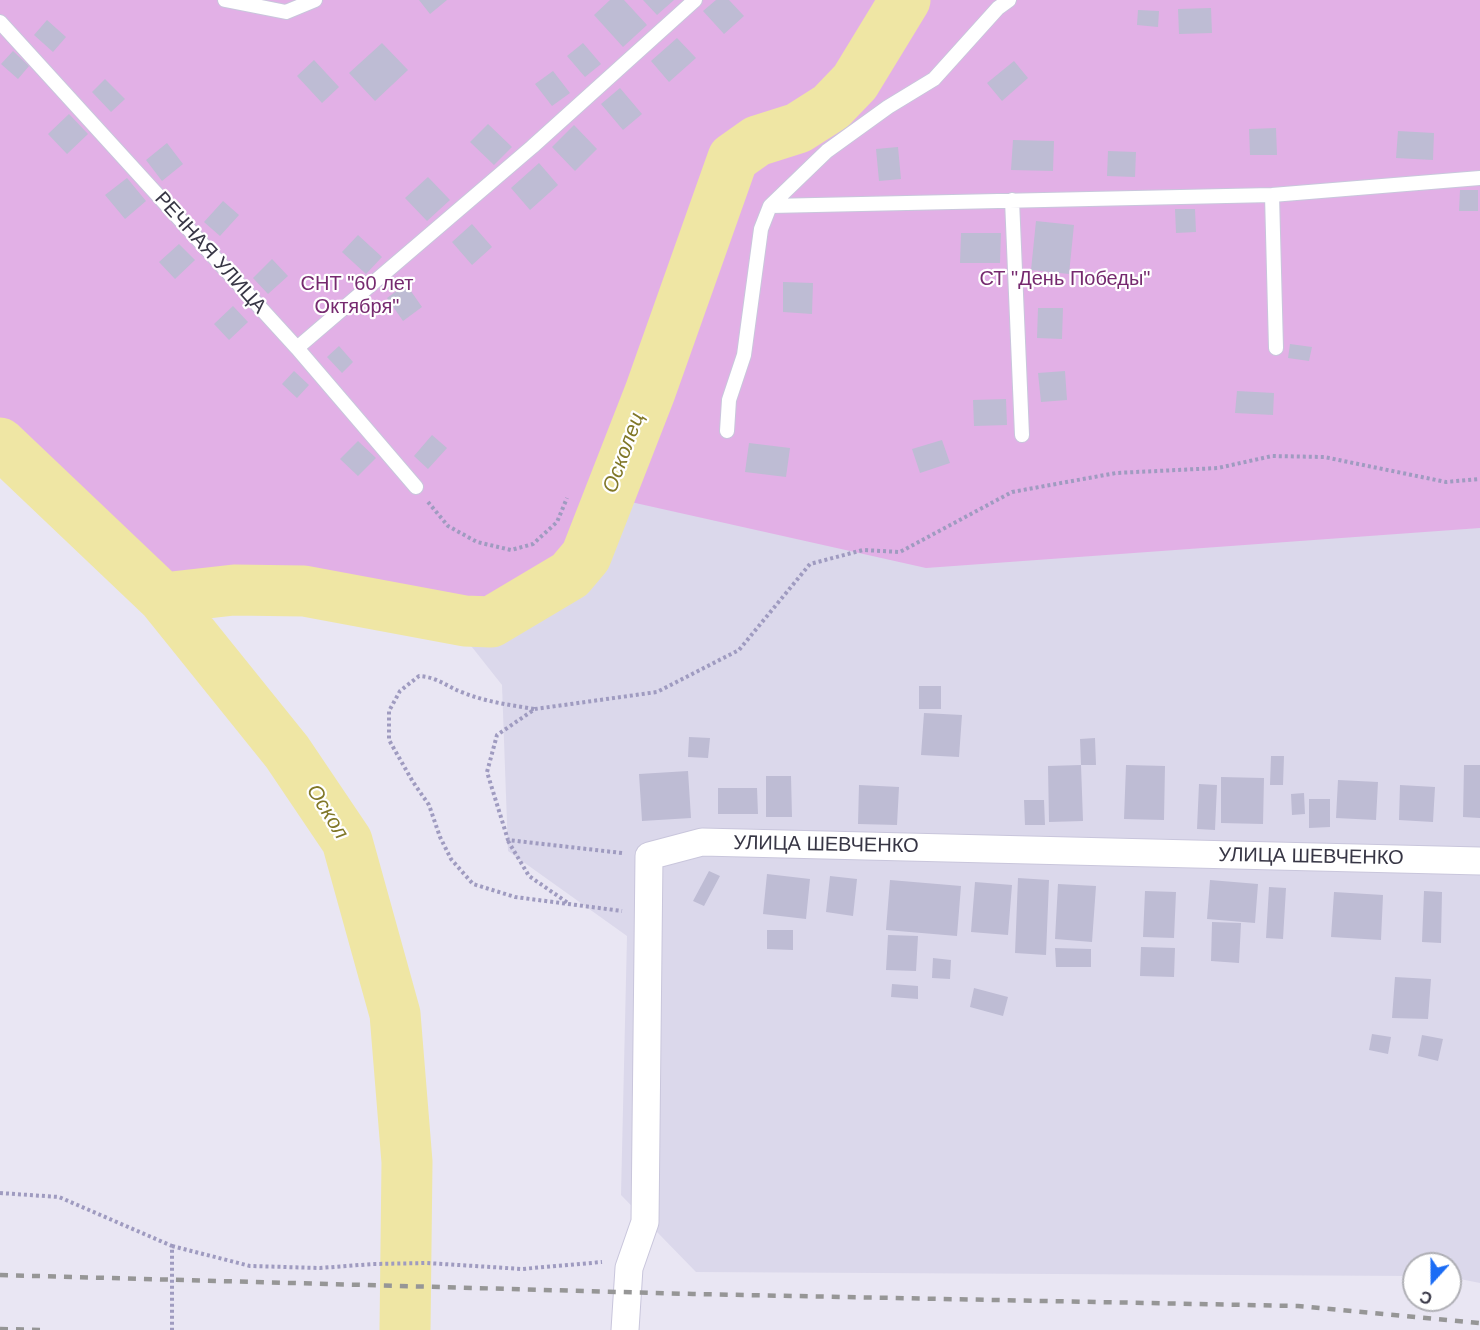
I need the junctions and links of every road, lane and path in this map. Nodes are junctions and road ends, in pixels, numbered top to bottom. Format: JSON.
{"nodes":[{"id":1,"x":225,"y":0,"type":"edge"},
{"id":2,"x":315,"y":0,"type":"edge"},
{"id":3,"x":695,"y":0,"type":"edge"},
{"id":4,"x":1009,"y":0,"type":"edge"},
{"id":5,"x":0,"y":22,"type":"edge"},
{"id":6,"x":1480,"y":178,"type":"edge"},
{"id":7,"x":1272,"y":195,"type":"junction"},
{"id":8,"x":1012,"y":200,"type":"junction"},
{"id":9,"x":770,"y":206,"type":"junction"},
{"id":10,"x":297,"y":348,"type":"junction"},
{"id":11,"x":1276,"y":348,"type":"dead end"},
{"id":12,"x":727,"y":430,"type":"dead end"},
{"id":13,"x":1022,"y":435,"type":"dead end"},
{"id":14,"x":1480,"y":480,"type":"edge"},
{"id":15,"x":416,"y":488,"type":"joint"},
{"id":16,"x":567,"y":498,"type":"dead end"},
{"id":17,"x":535,"y":709,"type":"junction"},
{"id":18,"x":507,"y":840,"type":"junction"},
{"id":19,"x":650,"y":856,"type":"junction"},
{"id":20,"x":1480,"y":861,"type":"edge"},
{"id":21,"x":570,"y":905,"type":"junction"},
{"id":22,"x":649,"y":916,"type":"junction"},
{"id":23,"x":0,"y":1193,"type":"edge"},
{"id":24,"x":172,"y":1246,"type":"junction"},
{"id":25,"x":633,"y":1257,"type":"junction"},
{"id":26,"x":171,"y":1330,"type":"edge"},
{"id":27,"x":624,"y":1330,"type":"edge"}],
"edges":[{"from":1,"to":2,"type":"lane"},
{"from":3,"to":10,"type":"lane"},
{"from":4,"to":9,"type":"lane"},
{"from":5,"to":10,"type":"lane","name":"РЕЧНАЯ УЛИЦА"},
{"from":6,"to":7,"type":"lane"},
{"from":7,"to":8,"type":"lane"},
{"from":7,"to":11,"type":"lane"},
{"from":8,"to":9,"type":"lane"},
{"from":8,"to":13,"type":"lane"},
{"from":9,"to":12,"type":"lane"},
{"from":10,"to":15,"type":"lane","name":"РЕЧНАЯ УЛИЦА"},
{"from":14,"to":17,"type":"path"},
{"from":15,"to":16,"type":"path"},
{"from":17,"to":18,"type":"path"},
{"from":17,"to":21,"type":"path"},
{"from":18,"to":19,"type":"path"},
{"from":18,"to":21,"type":"path"},
{"from":19,"to":20,"type":"street","name":"УЛИЦА ШЕВЧЕНКО"},
{"from":19,"to":22,"type":"street"},
{"from":21,"to":22,"type":"path"},
{"from":22,"to":25,"type":"street"},
{"from":23,"to":24,"type":"path"},
{"from":24,"to":25,"type":"path"},
{"from":24,"to":26,"type":"path"},
{"from":25,"to":27,"type":"street"}]}
